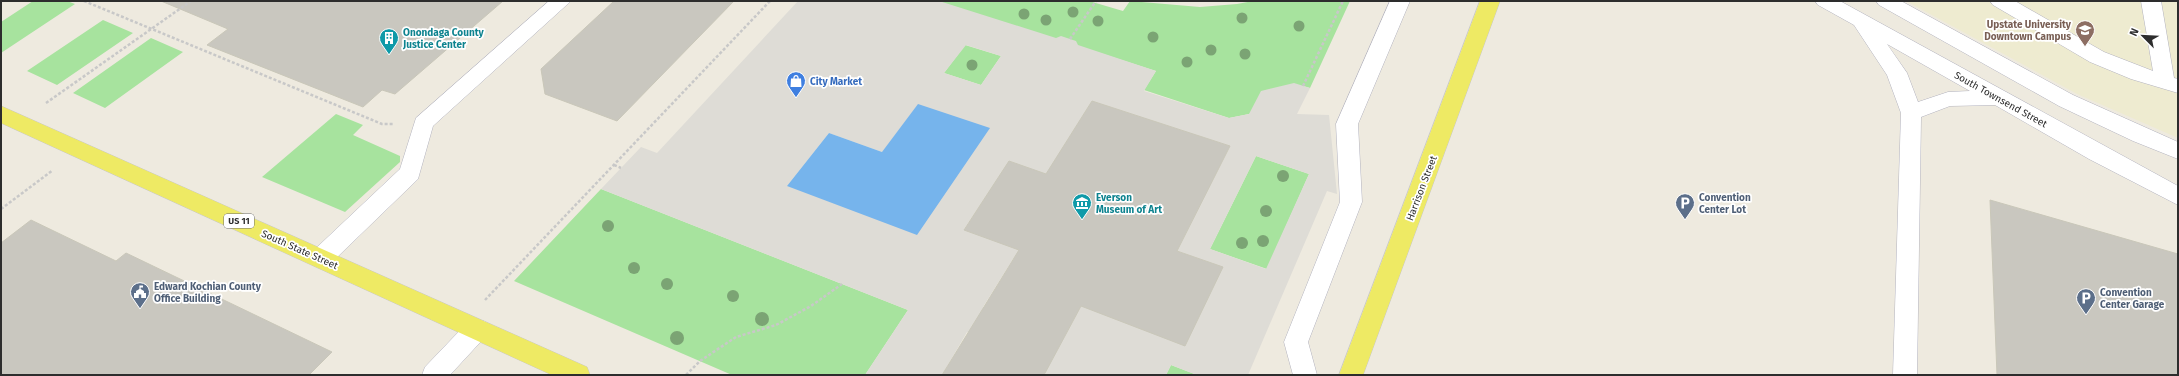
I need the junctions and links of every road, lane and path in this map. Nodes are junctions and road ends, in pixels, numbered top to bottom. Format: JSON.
{"nodes":[{"id":1,"x":84,"y":1,"type":"edge"},
{"id":2,"x":191,"y":1,"type":"edge"},
{"id":3,"x":561,"y":1,"type":"edge"},
{"id":4,"x":770,"y":1,"type":"edge"},
{"id":5,"x":1096,"y":1,"type":"edge"},
{"id":6,"x":1343,"y":1,"type":"edge"},
{"id":7,"x":1400,"y":1,"type":"edge"},
{"id":8,"x":1490,"y":1,"type":"edge"},
{"id":9,"x":1825,"y":1,"type":"edge"},
{"id":10,"x":1886,"y":1,"type":"edge"},
{"id":11,"x":2000,"y":1,"type":"edge"},
{"id":12,"x":2151,"y":1,"type":"edge"},
{"id":13,"x":1858,"y":20,"type":"junction"},
{"id":14,"x":151,"y":29,"type":"junction"},
{"id":15,"x":1070,"y":39,"type":"dead end"},
{"id":16,"x":2172,"y":84,"type":"edge"},
{"id":17,"x":1303,"y":86,"type":"dead end"},
{"id":18,"x":1998,"y":98,"type":"junction"},
{"id":19,"x":1911,"y":113,"type":"junction"},
{"id":20,"x":10,"y":118,"type":"edge"},
{"id":21,"x":423,"y":123,"type":"junction"},
{"id":22,"x":80,"y":149,"type":"junction"},
{"id":23,"x":2178,"y":152,"type":"edge"},
{"id":24,"x":614,"y":165,"type":"junction"},
{"id":25,"x":621,"y":168,"type":"dead end"},
{"id":26,"x":2178,"y":196,"type":"edge"},
{"id":27,"x":1,"y":209,"type":"edge"},
{"id":28,"x":321,"y":258,"type":"junction"},
{"id":29,"x":842,"y":284,"type":"dead end"},
{"id":30,"x":470,"y":326,"type":"junction"},
{"id":31,"x":434,"y":375,"type":"edge"},
{"id":32,"x":578,"y":375,"type":"edge"},
{"id":33,"x":686,"y":375,"type":"edge"},
{"id":34,"x":1305,"y":375,"type":"edge"},
{"id":35,"x":1351,"y":375,"type":"edge"},
{"id":36,"x":1905,"y":375,"type":"edge"}],
"edges":[{"from":1,"to":14,"type":"path"},
{"from":2,"to":14,"type":"path"},
{"from":3,"to":21,"type":"street"},
{"from":4,"to":24,"type":"path"},
{"from":5,"to":15,"type":"path"},
{"from":6,"to":17,"type":"path"},
{"from":7,"to":34,"type":"street"},
{"from":8,"to":35,"type":"main road","name":"Harrison Street"},
{"from":9,"to":13,"type":"street","name":"South Townsend Street"},
{"from":10,"to":23,"type":"street"},
{"from":11,"to":16,"type":"street"},
{"from":12,"to":16,"type":"street"},
{"from":13,"to":18,"type":"street","name":"South Townsend Street"},
{"from":13,"to":19,"type":"street"},
{"from":14,"to":20,"type":"path"},
{"from":14,"to":21,"type":"path"},
{"from":18,"to":19,"type":"street"},
{"from":18,"to":26,"type":"street","name":"South Townsend Street"},
{"from":19,"to":36,"type":"street"},
{"from":20,"to":22,"type":"main road","name":"South State Street","number":"US 11"},
{"from":21,"to":28,"type":"street"},
{"from":22,"to":27,"type":"path"},
{"from":22,"to":28,"type":"main road","name":"South State Street","number":"US 11"},
{"from":24,"to":25,"type":"path"},
{"from":24,"to":30,"type":"path"},
{"from":28,"to":30,"type":"main road","name":"South State Street","number":"US 11"},
{"from":29,"to":33,"type":"path"},
{"from":30,"to":31,"type":"street"},
{"from":30,"to":32,"type":"main road","name":"South State Street","number":"US 11"}]}
